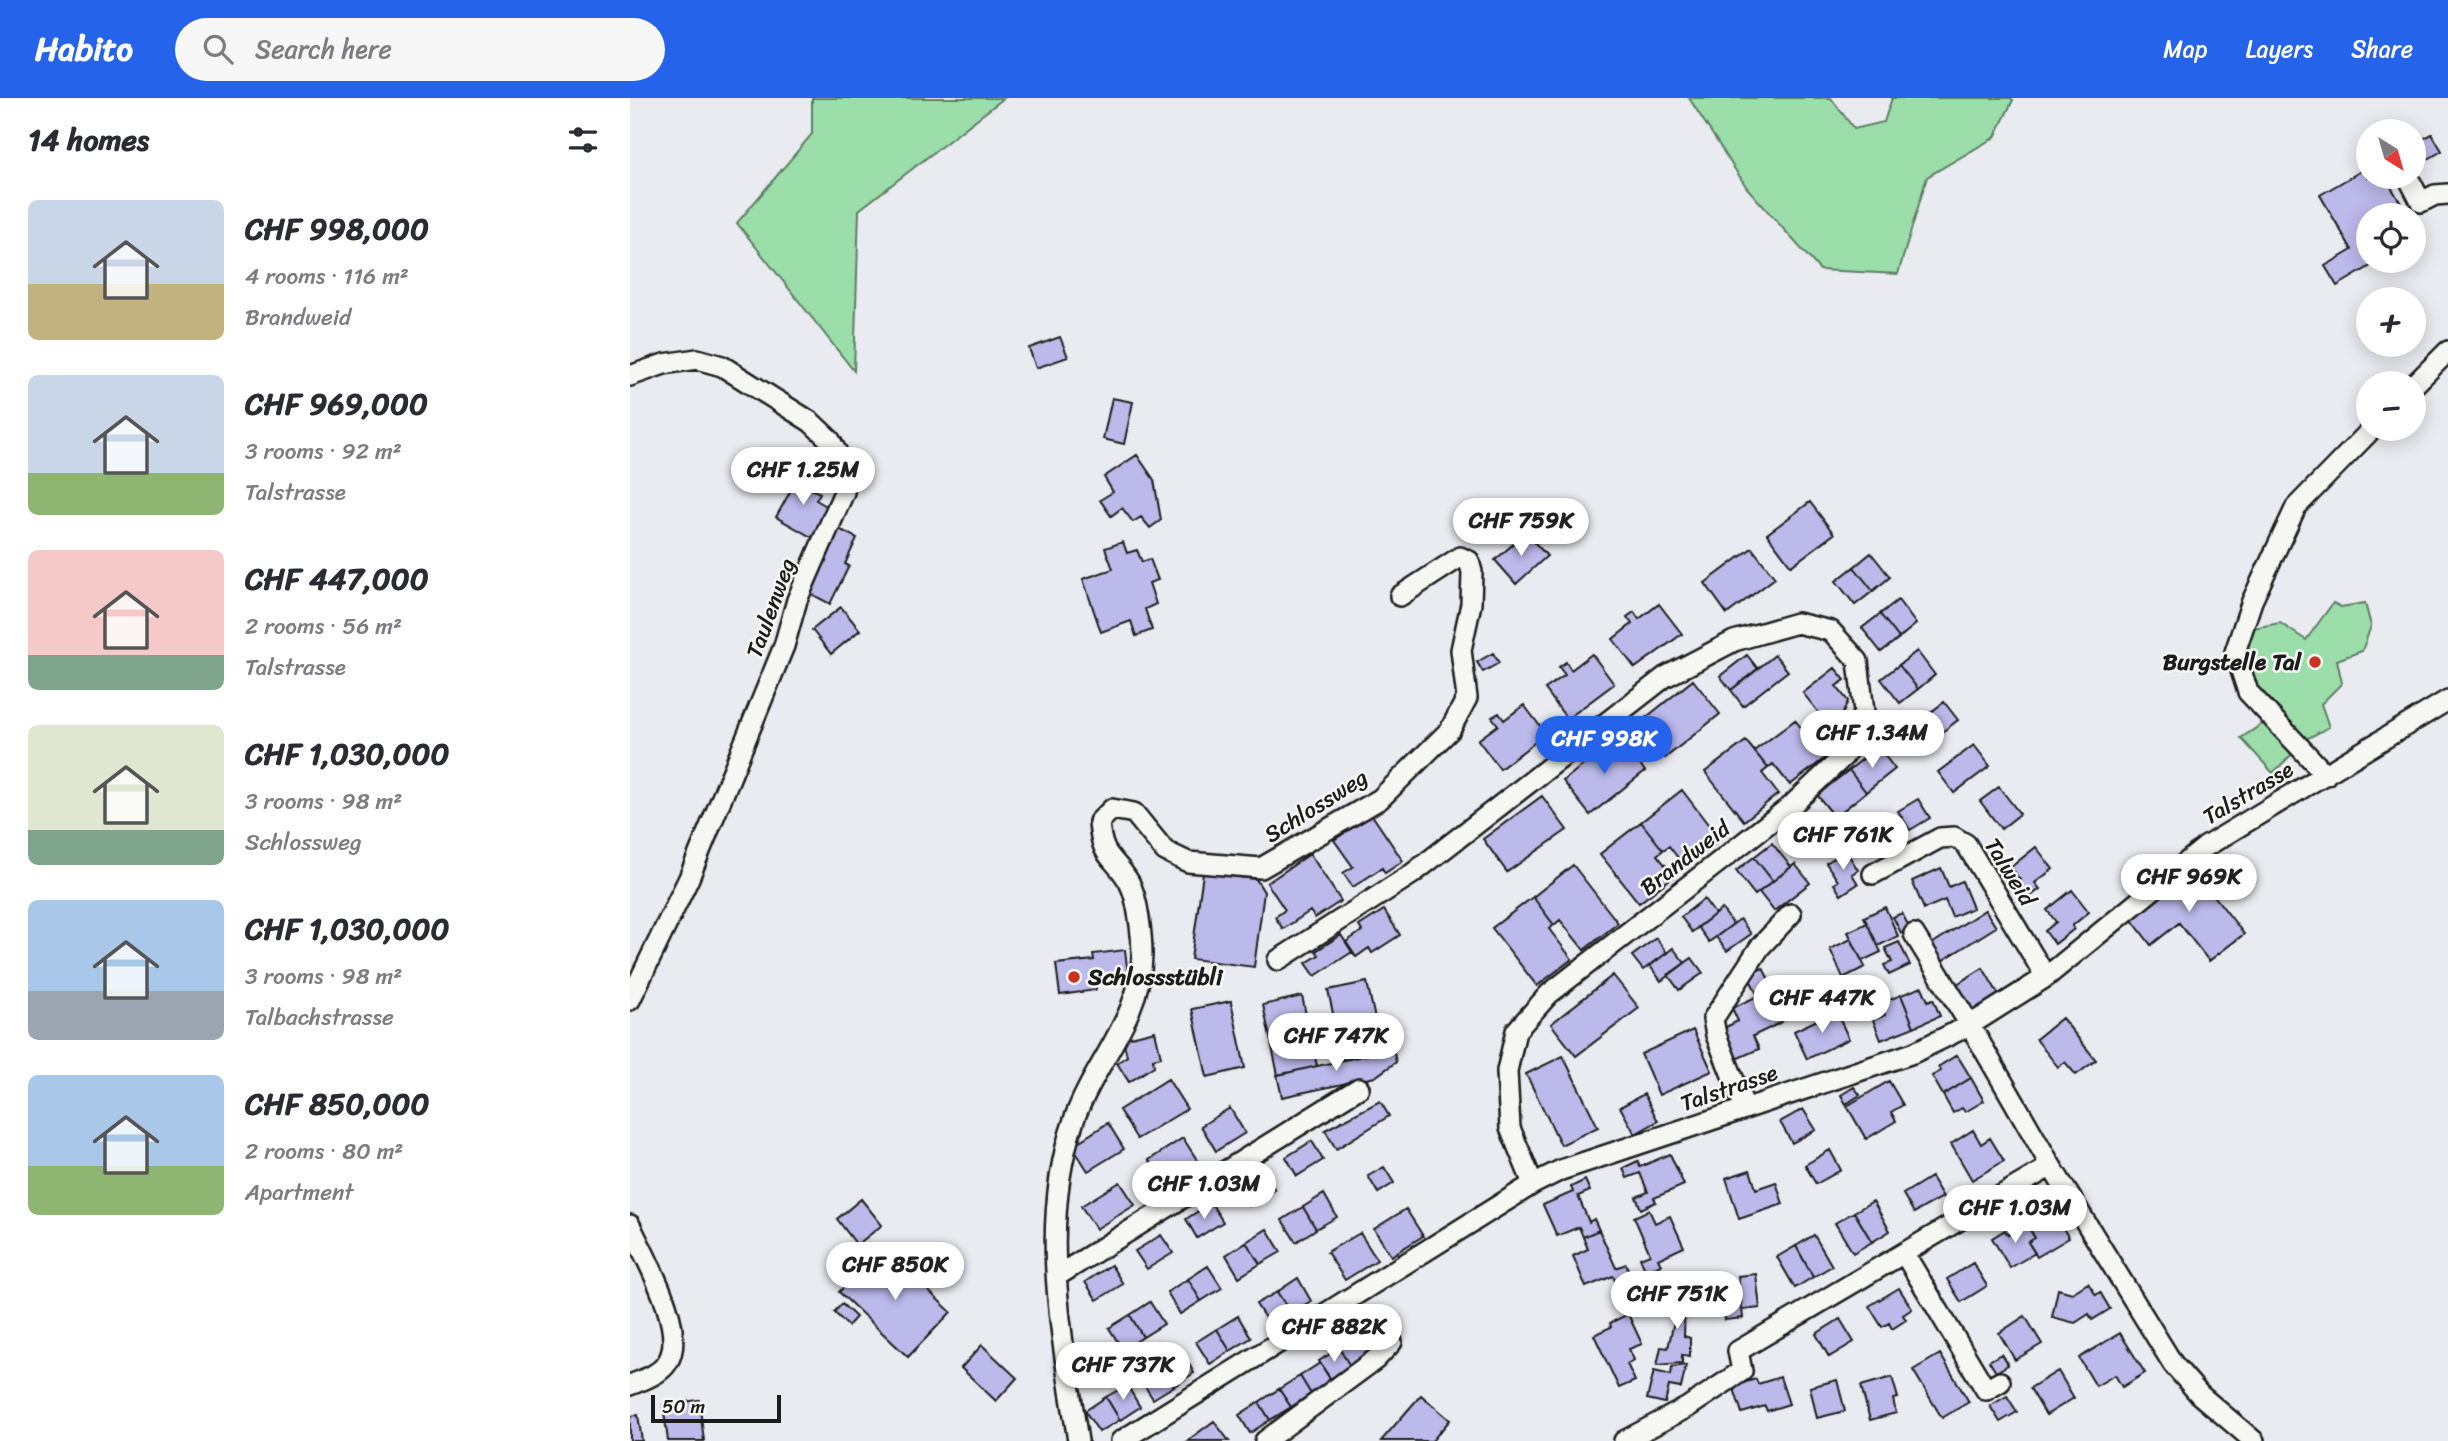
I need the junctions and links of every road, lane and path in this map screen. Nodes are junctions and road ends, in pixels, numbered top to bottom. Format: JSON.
{"nodes":[{"id":1,"x":2414,"y":189,"type":"edge"},
{"id":2,"x":2448,"y":194,"type":"edge"},
{"id":3,"x":2448,"y":351,"type":"edge"},
{"id":4,"x":2426,"y":373,"type":"edge"},
{"id":5,"x":630,"y":376,"type":"edge"},
{"id":6,"x":2360,"y":441,"type":"edge"},
{"id":7,"x":1400,"y":596,"type":"dead end"},
{"id":8,"x":2448,"y":700,"type":"edge"},
{"id":9,"x":2326,"y":775,"type":"junction"},
{"id":10,"x":1873,"y":874,"type":"dead end"},
{"id":11,"x":1791,"y":914,"type":"dead end"},
{"id":12,"x":1914,"y":934,"type":"dead end"},
{"id":13,"x":1278,"y":960,"type":"dead end"},
{"id":14,"x":2046,"y":977,"type":"junction"},
{"id":15,"x":630,"y":1000,"type":"edge"},
{"id":16,"x":1970,"y":1025,"type":"junction"},
{"id":17,"x":1359,"y":1088,"type":"dead end"},
{"id":18,"x":1745,"y":1108,"type":"junction"},
{"id":19,"x":2051,"y":1166,"type":"junction"},
{"id":20,"x":1534,"y":1184,"type":"junction"},
{"id":21,"x":630,"y":1225,"type":"edge"},
{"id":22,"x":1904,"y":1253,"type":"junction"},
{"id":23,"x":637,"y":1254,"type":"edge"},
{"id":24,"x":1057,"y":1276,"type":"junction"},
{"id":25,"x":1392,"y":1342,"type":"dead end"},
{"id":26,"x":2000,"y":1382,"type":"dead end"},
{"id":27,"x":630,"y":1385,"type":"edge"},
{"id":28,"x":1078,"y":1441,"type":"edge"},
{"id":29,"x":1121,"y":1441,"type":"edge"},
{"id":30,"x":1265,"y":1441,"type":"edge"},
{"id":31,"x":1624,"y":1441,"type":"edge"},
{"id":32,"x":2253,"y":1441,"type":"edge"}],
"edges":[{"from":1,"to":2,"type":"street"},
{"from":3,"to":4,"type":"street"},
{"from":5,"to":15,"type":"street","name":"Taulenweg"},
{"from":6,"to":9,"type":"street"},
{"from":7,"to":24,"type":"street","name":"Schlossweg"},
{"from":8,"to":9,"type":"street","name":"Talstrasse"},
{"from":9,"to":14,"type":"street","name":"Talstrasse"},
{"from":10,"to":14,"type":"street","name":"Talweid"},
{"from":11,"to":18,"type":"street"},
{"from":12,"to":16,"type":"street"},
{"from":13,"to":20,"type":"street","name":"Brandweid"},
{"from":14,"to":16,"type":"street","name":"Talstrasse"},
{"from":16,"to":18,"type":"street","name":"Talstrasse"},
{"from":16,"to":19,"type":"street"},
{"from":17,"to":24,"type":"street"},
{"from":18,"to":20,"type":"street","name":"Talstrasse"},
{"from":19,"to":22,"type":"street"},
{"from":19,"to":32,"type":"street"},
{"from":20,"to":29,"type":"street","name":"Talstrasse"},
{"from":21,"to":23,"type":"street"},
{"from":22,"to":26,"type":"street"},
{"from":22,"to":31,"type":"street"},
{"from":23,"to":27,"type":"street"},
{"from":24,"to":28,"type":"street","name":"Schlossweg"},
{"from":25,"to":30,"type":"street"}]}
